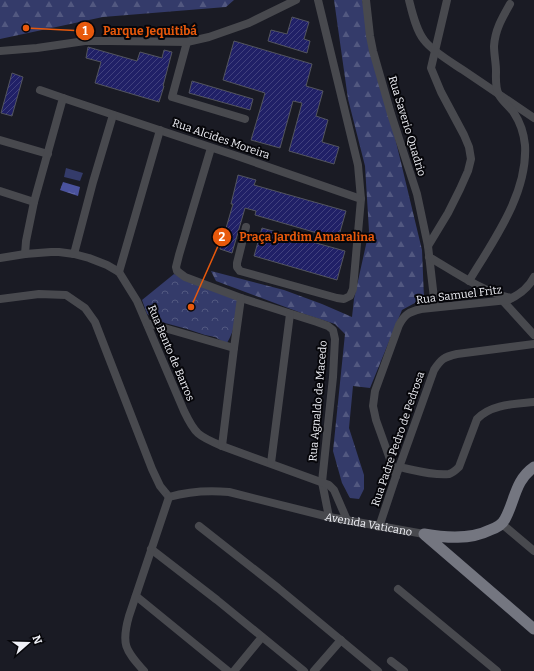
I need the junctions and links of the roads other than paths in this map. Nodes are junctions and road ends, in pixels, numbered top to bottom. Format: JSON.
{"nodes":[{"id":1,"x":296,"y":0,"type":"edge"},
{"id":2,"x":318,"y":0,"type":"edge"},
{"id":3,"x":366,"y":0,"type":"edge"},
{"id":4,"x":409,"y":0,"type":"edge"},
{"id":5,"x":447,"y":0,"type":"edge"},
{"id":6,"x":510,"y":4,"type":"dead end"},
{"id":7,"x":187,"y":42,"type":"junction"},
{"id":8,"x":0,"y":51,"type":"edge"},
{"id":9,"x":436,"y":51,"type":"junction"},
{"id":10,"x":40,"y":90,"type":"dead end"},
{"id":11,"x":499,"y":94,"type":"junction"},
{"id":12,"x":63,"y":98,"type":"junction"},
{"id":13,"x":113,"y":115,"type":"junction"},
{"id":14,"x":534,"y":118,"type":"edge"},
{"id":15,"x":245,"y":119,"type":"dead end"},
{"id":16,"x":160,"y":130,"type":"junction"},
{"id":17,"x":0,"y":140,"type":"edge"},
{"id":18,"x":211,"y":148,"type":"junction"},
{"id":19,"x":48,"y":154,"type":"junction"},
{"id":20,"x":0,"y":191,"type":"edge"},
{"id":21,"x":361,"y":199,"type":"junction"},
{"id":22,"x":34,"y":202,"type":"junction"},
{"id":23,"x":246,"y":227,"type":"dead end"},
{"id":24,"x":428,"y":246,"type":"junction"},
{"id":25,"x":25,"y":254,"type":"junction"},
{"id":26,"x":74,"y":254,"type":"junction"},
{"id":27,"x":429,"y":257,"type":"junction"},
{"id":28,"x":0,"y":258,"type":"edge"},
{"id":29,"x":119,"y":272,"type":"junction"},
{"id":30,"x":469,"y":281,"type":"junction"},
{"id":31,"x":533,"y":281,"type":"edge"},
{"id":32,"x":241,"y":298,"type":"junction"},
{"id":33,"x":512,"y":298,"type":"junction"},
{"id":34,"x":0,"y":299,"type":"edge"},
{"id":35,"x":504,"y":301,"type":"junction"},
{"id":36,"x":435,"y":307,"type":"junction"},
{"id":37,"x":290,"y":314,"type":"junction"},
{"id":38,"x":147,"y":323,"type":"junction"},
{"id":39,"x":534,"y":335,"type":"edge"},
{"id":40,"x":534,"y":344,"type":"edge"},
{"id":41,"x":234,"y":348,"type":"junction"},
{"id":42,"x":534,"y":402,"type":"edge"},
{"id":43,"x":222,"y":446,"type":"junction"},
{"id":44,"x":271,"y":463,"type":"junction"},
{"id":45,"x":399,"y":467,"type":"junction"},
{"id":46,"x":534,"y":468,"type":"edge"},
{"id":47,"x":396,"y":476,"type":"junction"},
{"id":48,"x":322,"y":482,"type":"junction"},
{"id":49,"x":169,"y":497,"type":"junction"},
{"id":50,"x":329,"y":517,"type":"junction"},
{"id":51,"x":348,"y":520,"type":"junction"},
{"id":52,"x":502,"y":524,"type":"junction"},
{"id":53,"x":199,"y":526,"type":"dead end"},
{"id":54,"x":379,"y":526,"type":"junction"},
{"id":55,"x":424,"y":534,"type":"junction"},
{"id":56,"x":151,"y":549,"type":"junction"},
{"id":57,"x":534,"y":551,"type":"edge"},
{"id":58,"x":398,"y":589,"type":"dead end"},
{"id":59,"x":136,"y":596,"type":"junction"},
{"id":60,"x":534,"y":629,"type":"edge"},
{"id":61,"x":262,"y":637,"type":"junction"},
{"id":62,"x":341,"y":640,"type":"junction"},
{"id":63,"x":391,"y":660,"type":"dead end"},
{"id":64,"x":144,"y":671,"type":"edge"},
{"id":65,"x":228,"y":671,"type":"edge"},
{"id":66,"x":234,"y":671,"type":"edge"},
{"id":67,"x":304,"y":671,"type":"edge"},
{"id":68,"x":314,"y":671,"type":"edge"},
{"id":69,"x":378,"y":671,"type":"edge"},
{"id":70,"x":404,"y":671,"type":"edge"},
{"id":71,"x":497,"y":671,"type":"edge"}],
"edges":[{"from":1,"to":7,"type":"street"},
{"from":2,"to":21,"type":"street"},
{"from":3,"to":24,"type":"street","name":"Rua Saverio Quadrio"},
{"from":4,"to":9,"type":"street"},
{"from":5,"to":9,"type":"street"},
{"from":6,"to":11,"type":"street"},
{"from":7,"to":8,"type":"street"},
{"from":7,"to":15,"type":"street"},
{"from":9,"to":11,"type":"street"},
{"from":9,"to":24,"type":"street"},
{"from":10,"to":12,"type":"street","name":"Rua Alcides Moreira"},
{"from":11,"to":14,"type":"street"},
{"from":11,"to":30,"type":"street"},
{"from":12,"to":13,"type":"street","name":"Rua Alcides Moreira"},
{"from":12,"to":19,"type":"street"},
{"from":13,"to":16,"type":"street","name":"Rua Alcides Moreira"},
{"from":13,"to":26,"type":"street"},
{"from":16,"to":18,"type":"street","name":"Rua Alcides Moreira"},
{"from":16,"to":29,"type":"street"},
{"from":17,"to":19,"type":"street"},
{"from":18,"to":21,"type":"street","name":"Rua Alcides Moreira"},
{"from":18,"to":32,"type":"street","name":"Rua Agnaldo de Macedo"},
{"from":19,"to":22,"type":"street"},
{"from":20,"to":22,"type":"street"},
{"from":21,"to":23,"type":"street"},
{"from":22,"to":25,"type":"street"},
{"from":24,"to":27,"type":"street","name":"Rua Saverio Quadrio"},
{"from":25,"to":26,"type":"street","name":"Rua Bento de Barros"},
{"from":25,"to":28,"type":"street","name":"Rua Bento de Barros"},
{"from":26,"to":29,"type":"street","name":"Rua Bento de Barros"},
{"from":27,"to":30,"type":"street"},
{"from":27,"to":36,"type":"street","name":"Rua Saverio Quadrio"},
{"from":29,"to":38,"type":"street","name":"Rua Bento de Barros"},
{"from":30,"to":33,"type":"street"},
{"from":31,"to":33,"type":"street","name":"Rua Samuel Fritz"},
{"from":32,"to":37,"type":"street","name":"Rua Agnaldo de Macedo"},
{"from":32,"to":41,"type":"street"},
{"from":33,"to":35,"type":"street","name":"Rua Samuel Fritz"},
{"from":34,"to":49,"type":"street"},
{"from":35,"to":36,"type":"street","name":"Rua Samuel Fritz"},
{"from":35,"to":39,"type":"street"},
{"from":36,"to":47,"type":"street","name":"Rua Samuel Fritz"},
{"from":37,"to":44,"type":"street"},
{"from":37,"to":48,"type":"street","name":"Rua Agnaldo de Macedo"},
{"from":38,"to":41,"type":"street"},
{"from":38,"to":43,"type":"street","name":"Rua Bento de Barros"},
{"from":40,"to":45,"type":"street","name":"Rua Padre Pedro de Pedrosa"},
{"from":41,"to":43,"type":"street"},
{"from":42,"to":45,"type":"street"},
{"from":43,"to":44,"type":"street","name":"Rua Bento de Barros"},
{"from":44,"to":48,"type":"street","name":"Rua Bento de Barros"},
{"from":45,"to":47,"type":"street","name":"Rua Padre Pedro de Pedrosa"},
{"from":46,"to":52,"type":"main road"},
{"from":47,"to":54,"type":"street","name":"Rua Padre Pedro de Pedrosa"},
{"from":48,"to":50,"type":"street"},
{"from":48,"to":51,"type":"street","name":"Rua Bento de Barros"},
{"from":49,"to":50,"type":"street","name":"Avenida Vaticano"},
{"from":49,"to":56,"type":"street"},
{"from":50,"to":51,"type":"street","name":"Avenida Vaticano"},
{"from":51,"to":54,"type":"street","name":"Avenida Vaticano"},
{"from":52,"to":55,"type":"main road","name":"Avenida Vaticano"},
{"from":52,"to":57,"type":"street"},
{"from":53,"to":62,"type":"street"},
{"from":54,"to":55,"type":"street","name":"Avenida Vaticano"},
{"from":55,"to":60,"type":"main road"},
{"from":56,"to":59,"type":"street"},
{"from":56,"to":61,"type":"street"},
{"from":58,"to":71,"type":"street"},
{"from":59,"to":64,"type":"street"},
{"from":59,"to":65,"type":"street"},
{"from":61,"to":66,"type":"street"},
{"from":61,"to":67,"type":"street"},
{"from":62,"to":68,"type":"street"},
{"from":62,"to":69,"type":"street"},
{"from":63,"to":70,"type":"street"}]}
